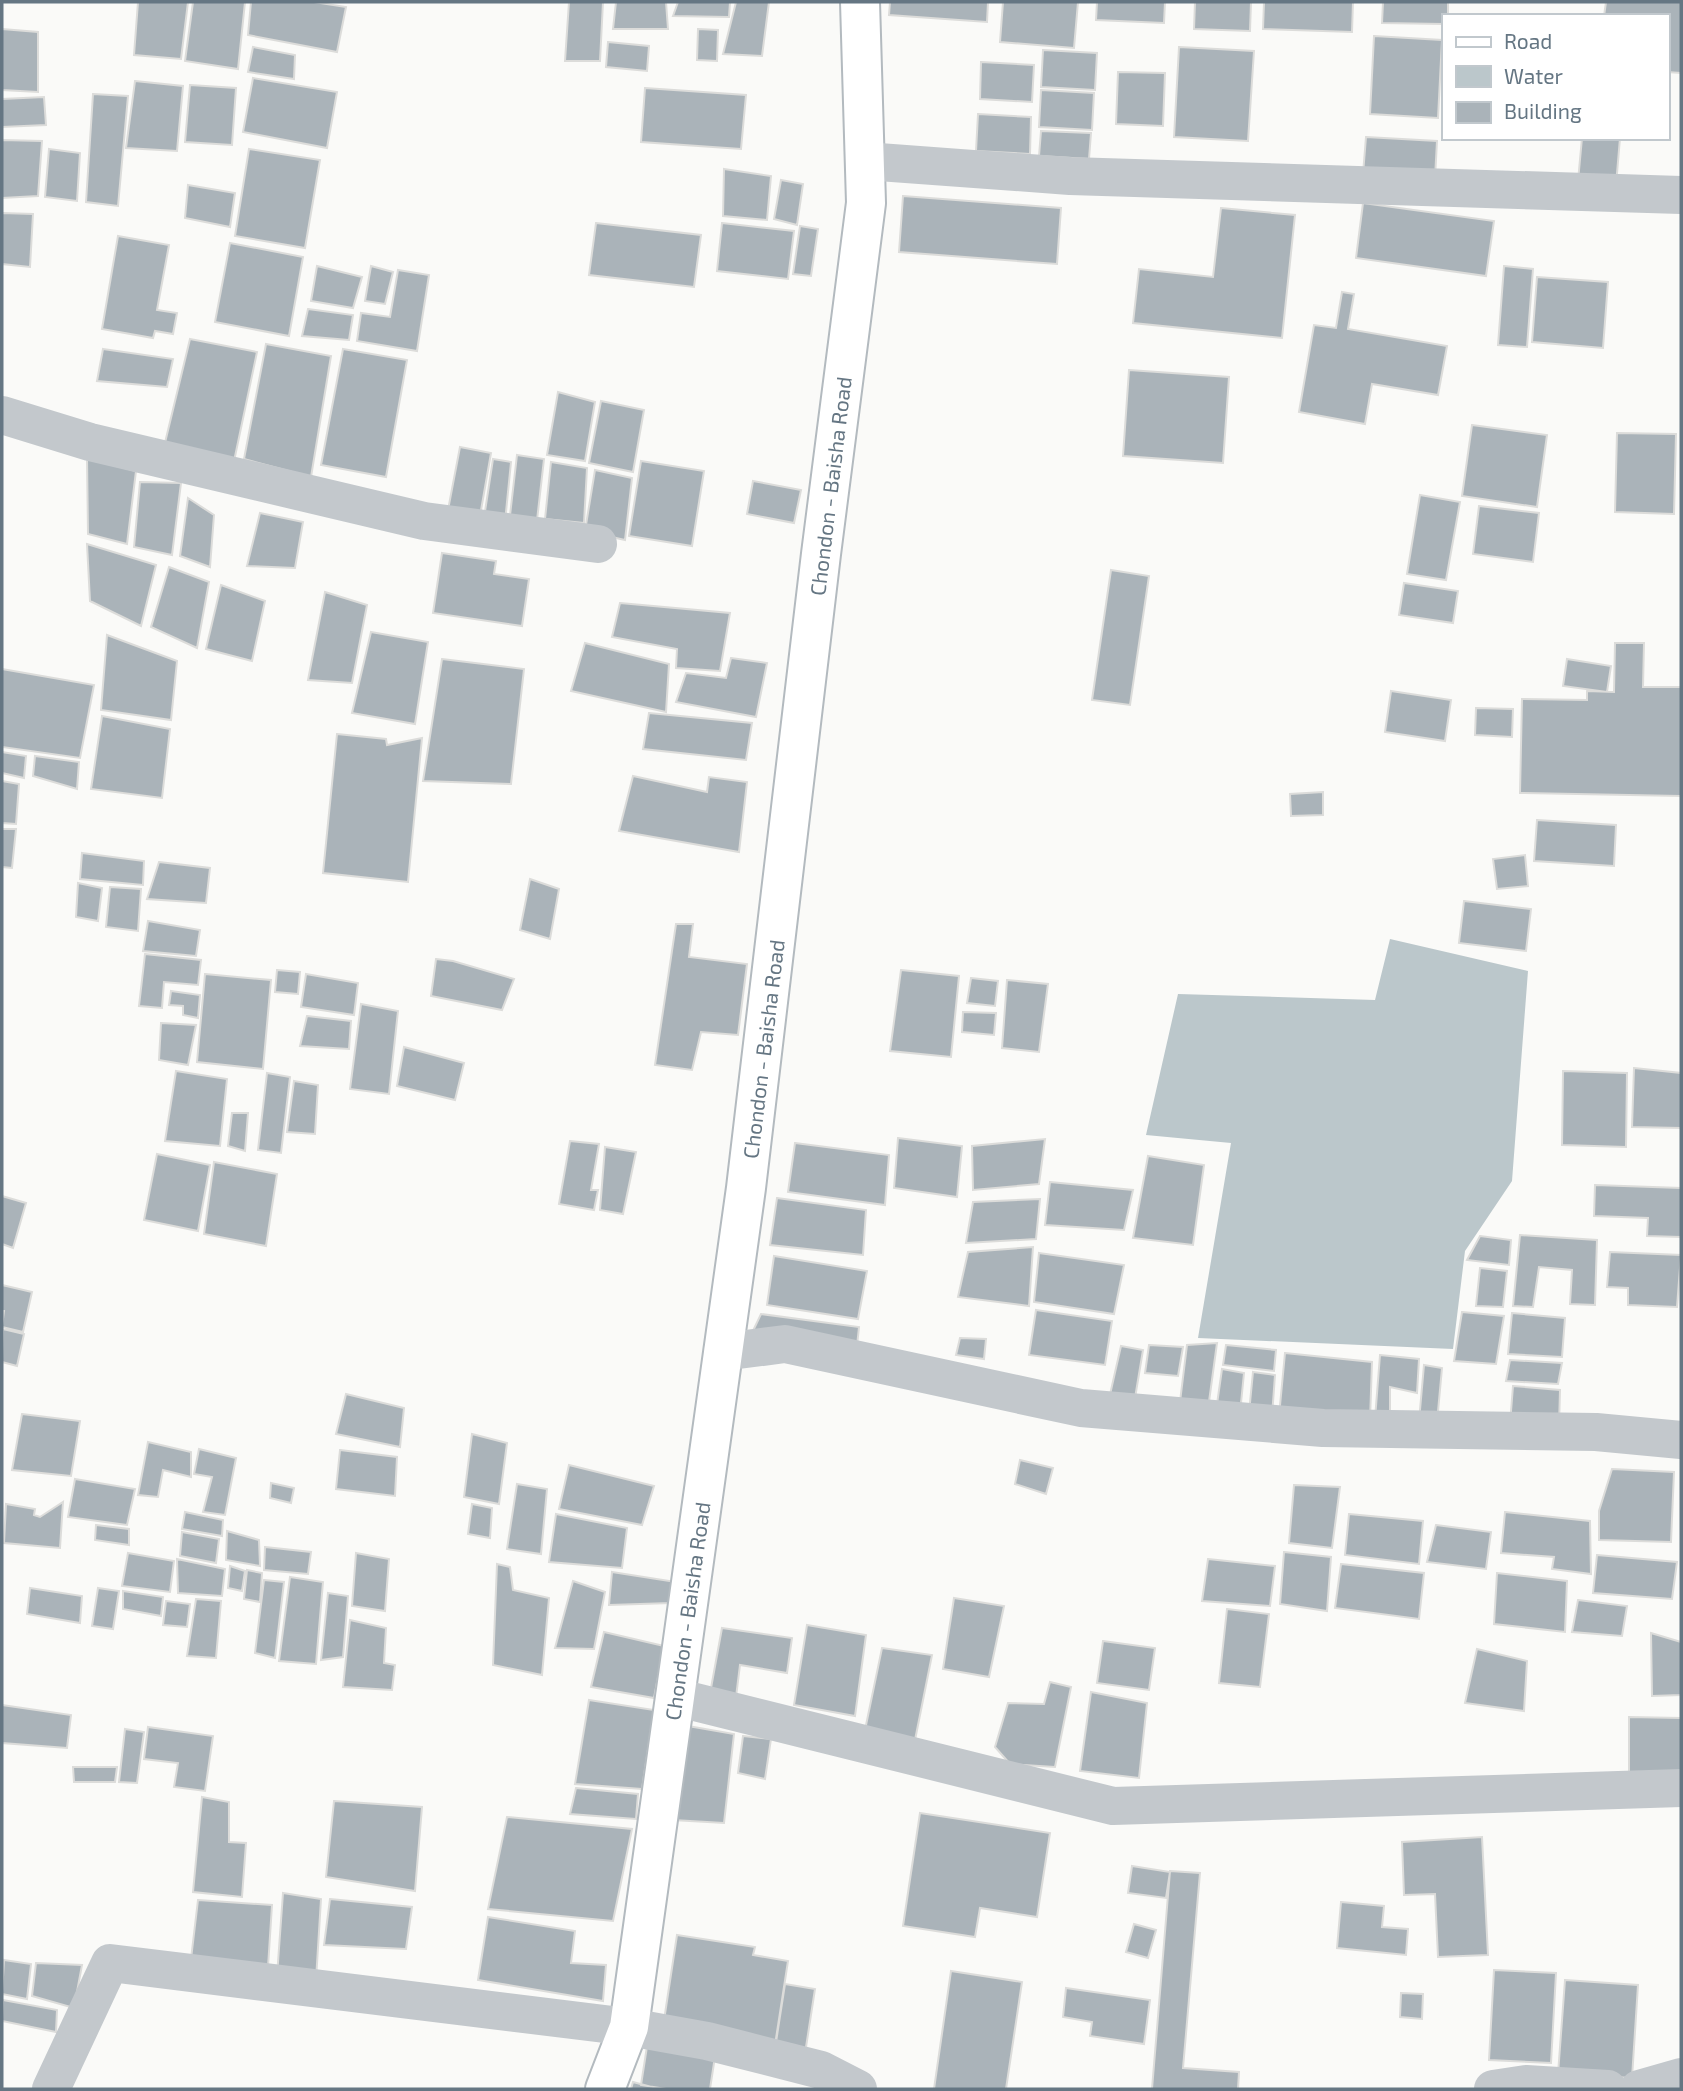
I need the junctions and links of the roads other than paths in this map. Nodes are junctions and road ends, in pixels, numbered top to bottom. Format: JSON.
{"nodes":[{"id":1,"x":860,"y":2,"type":"edge"},
{"id":2,"x":865,"y":161,"type":"junction"},
{"id":3,"x":1681,"y":195,"type":"edge"},
{"id":4,"x":2,"y":415,"type":"edge"},
{"id":5,"x":598,"y":544,"type":"dead end"},
{"id":6,"x":723,"y":1352,"type":"junction"},
{"id":7,"x":1681,"y":1440,"type":"edge"},
{"id":8,"x":675,"y":1698,"type":"junction"},
{"id":9,"x":1681,"y":1788,"type":"edge"},
{"id":10,"x":629,"y":2027,"type":"junction"},
{"id":11,"x":1681,"y":2077,"type":"edge"},
{"id":12,"x":51,"y":2089,"type":"edge"},
{"id":13,"x":606,"y":2089,"type":"edge"},
{"id":14,"x":858,"y":2089,"type":"edge"},
{"id":15,"x":1493,"y":2089,"type":"edge"},
{"id":16,"x":1608,"y":2089,"type":"edge"},
{"id":17,"x":1639,"y":2089,"type":"edge"}],
"edges":[{"from":1,"to":2,"type":"main road","name":"Chondon - Baisha Road"},
{"from":2,"to":3,"type":"street"},
{"from":2,"to":6,"type":"main road","name":"Chondon - Baisha Road"},
{"from":4,"to":5,"type":"street"},
{"from":6,"to":7,"type":"street"},
{"from":6,"to":8,"type":"main road","name":"Chondon - Baisha Road"},
{"from":8,"to":9,"type":"street"},
{"from":8,"to":10,"type":"main road","name":"Chondon - Baisha Road"},
{"from":10,"to":12,"type":"street"},
{"from":10,"to":13,"type":"main road","name":"Chondon - Baisha Road"},
{"from":10,"to":14,"type":"street"},
{"from":11,"to":17,"type":"street"},
{"from":15,"to":16,"type":"street"}]}
